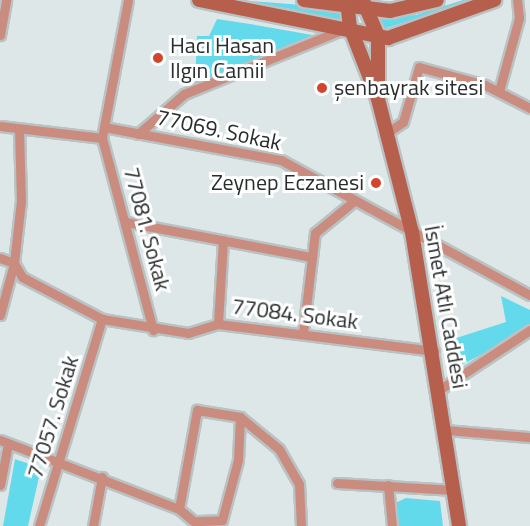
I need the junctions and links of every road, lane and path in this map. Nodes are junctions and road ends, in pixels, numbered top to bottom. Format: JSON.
{"nodes":[{"id":1,"x":6,"y":0,"type":"edge"},
{"id":2,"x":128,"y":0,"type":"edge"},
{"id":3,"x":199,"y":0,"type":"edge"},
{"id":4,"x":304,"y":0,"type":"edge"},
{"id":5,"x":437,"y":0,"type":"edge"},
{"id":6,"x":494,"y":0,"type":"edge"},
{"id":7,"x":517,"y":0,"type":"edge"},
{"id":8,"x":348,"y":2,"type":"edge"},
{"id":9,"x":364,"y":4,"type":"edge"},
{"id":10,"x":339,"y":27,"type":"junction"},
{"id":11,"x":354,"y":33,"type":"junction"},
{"id":12,"x":0,"y":35,"type":"edge"},
{"id":13,"x":378,"y":36,"type":"junction"},
{"id":14,"x":498,"y":91,"type":"junction"},
{"id":15,"x":378,"y":99,"type":"junction"},
{"id":16,"x":530,"y":108,"type":"edge"},
{"id":17,"x":0,"y":126,"type":"edge"},
{"id":18,"x":104,"y":128,"type":"junction"},
{"id":19,"x":19,"y":129,"type":"junction"},
{"id":20,"x":388,"y":132,"type":"junction"},
{"id":21,"x":138,"y":134,"type":"junction"},
{"id":22,"x":102,"y":138,"type":"junction"},
{"id":23,"x":354,"y":201,"type":"junction"},
{"id":24,"x":126,"y":222,"type":"junction"},
{"id":25,"x":412,"y":232,"type":"junction"},
{"id":26,"x":223,"y":240,"type":"junction"},
{"id":27,"x":312,"y":257,"type":"junction"},
{"id":28,"x":0,"y":258,"type":"edge"},
{"id":29,"x":14,"y":263,"type":"junction"},
{"id":30,"x":530,"y":295,"type":"edge"},
{"id":31,"x":0,"y":315,"type":"edge"},
{"id":32,"x":102,"y":319,"type":"junction"},
{"id":33,"x":218,"y":324,"type":"junction"},
{"id":34,"x":153,"y":330,"type":"junction"},
{"id":35,"x":530,"y":330,"type":"edge"},
{"id":36,"x":303,"y":333,"type":"junction"},
{"id":37,"x":434,"y":351,"type":"junction"},
{"id":38,"x":440,"y":390,"type":"junction"},
{"id":39,"x":240,"y":417,"type":"junction"},
{"id":40,"x":446,"y":430,"type":"junction"},
{"id":41,"x":530,"y":437,"type":"edge"},
{"id":42,"x":4,"y":442,"type":"edge"},
{"id":43,"x":63,"y":463,"type":"junction"},
{"id":44,"x":102,"y":477,"type":"junction"},
{"id":45,"x":337,"y":483,"type":"dead end"},
{"id":46,"x":0,"y":485,"type":"edge"},
{"id":47,"x":388,"y":485,"type":"junction"},
{"id":48,"x":454,"y":490,"type":"junction"},
{"id":49,"x":179,"y":509,"type":"junction"},
{"id":50,"x":199,"y":523,"type":"edge"},
{"id":51,"x":39,"y":526,"type":"edge"},
{"id":52,"x":93,"y":526,"type":"edge"},
{"id":53,"x":301,"y":526,"type":"edge"},
{"id":54,"x":392,"y":526,"type":"edge"},
{"id":55,"x":459,"y":526,"type":"edge"}],
"edges":[{"from":1,"to":12,"type":"street"},
{"from":2,"to":18,"type":"street"},
{"from":3,"to":10,"type":"main road"},
{"from":4,"to":8,"type":"main road"},
{"from":5,"to":9,"type":"main road"},
{"from":6,"to":13,"type":"main road"},
{"from":7,"to":14,"type":"street"},
{"from":8,"to":9,"type":"main road"},
{"from":8,"to":11,"type":"main road","name":"İsmet Atlı Caddesi"},
{"from":9,"to":13,"type":"main road"},
{"from":10,"to":11,"type":"main road"},
{"from":10,"to":21,"type":"street"},
{"from":11,"to":13,"type":"main road"},
{"from":11,"to":15,"type":"main road","name":"İsmet Atlı Caddesi"},
{"from":13,"to":15,"type":"main road","name":"İsmet Atlı Caddesi"},
{"from":14,"to":16,"type":"street"},
{"from":14,"to":20,"type":"street"},
{"from":15,"to":20,"type":"main road","name":"İsmet Atlı Caddesi"},
{"from":17,"to":19,"type":"street"},
{"from":18,"to":21,"type":"street","name":"77069. Sokak"},
{"from":18,"to":22,"type":"street"},
{"from":19,"to":22,"type":"street"},
{"from":19,"to":29,"type":"street"},
{"from":20,"to":25,"type":"main road","name":"İsmet Atlı Caddesi"},
{"from":21,"to":23,"type":"street","name":"77069. Sokak"},
{"from":22,"to":24,"type":"street","name":"77081. Sokak"},
{"from":23,"to":25,"type":"street","name":"77069. Sokak"},
{"from":23,"to":27,"type":"street"},
{"from":24,"to":26,"type":"street"},
{"from":24,"to":34,"type":"street","name":"77081. Sokak"},
{"from":25,"to":30,"type":"street","name":"77069. Sokak"},
{"from":25,"to":37,"type":"main road","name":"İsmet Atlı Caddesi"},
{"from":26,"to":27,"type":"street"},
{"from":26,"to":33,"type":"street"},
{"from":27,"to":36,"type":"street"},
{"from":28,"to":29,"type":"street"},
{"from":29,"to":31,"type":"street"},
{"from":29,"to":32,"type":"street","name":"77084. Sokak"},
{"from":32,"to":34,"type":"street","name":"77084. Sokak"},
{"from":32,"to":43,"type":"street","name":"77057. Sokak"},
{"from":33,"to":34,"type":"street","name":"77084. Sokak"},
{"from":33,"to":36,"type":"street","name":"77084. Sokak"},
{"from":35,"to":38,"type":"street"},
{"from":36,"to":37,"type":"street","name":"77084. Sokak"},
{"from":37,"to":38,"type":"main road","name":"İsmet Atlı Caddesi"},
{"from":38,"to":40,"type":"main road","name":"İsmet Atlı Caddesi"},
{"from":39,"to":49,"type":"street"},
{"from":39,"to":50,"type":"street"},
{"from":39,"to":53,"type":"street"},
{"from":40,"to":41,"type":"street"},
{"from":40,"to":48,"type":"main road","name":"İsmet Atlı Caddesi"},
{"from":42,"to":43,"type":"street"},
{"from":42,"to":46,"type":"street"},
{"from":43,"to":44,"type":"street"},
{"from":43,"to":51,"type":"street","name":"77057. Sokak"},
{"from":44,"to":49,"type":"street"},
{"from":44,"to":52,"type":"street"},
{"from":45,"to":47,"type":"street"},
{"from":47,"to":48,"type":"street"},
{"from":47,"to":54,"type":"street"},
{"from":48,"to":55,"type":"main road","name":"İsmet Atlı Caddesi"},
{"from":49,"to":50,"type":"street"}]}
